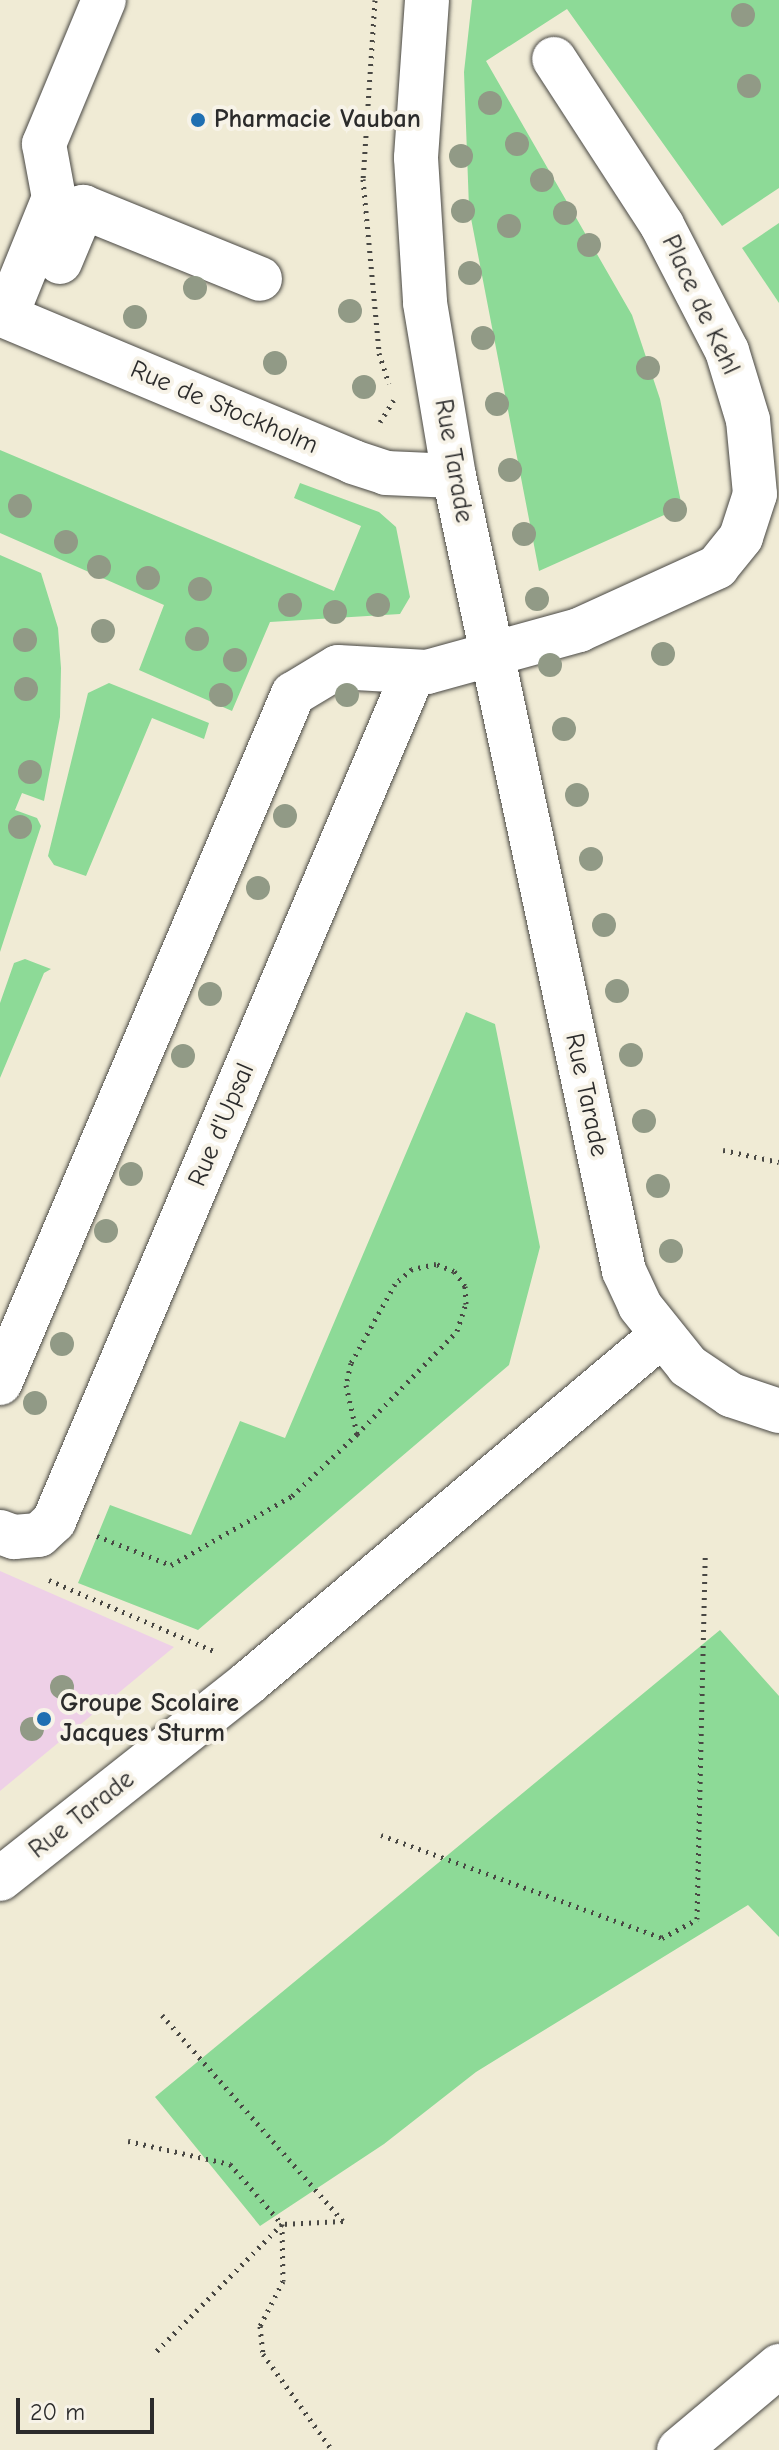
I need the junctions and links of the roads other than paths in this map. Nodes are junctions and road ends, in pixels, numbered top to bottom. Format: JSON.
{"nodes":[{"id":1,"x":104,"y":0,"type":"edge"},
{"id":2,"x":427,"y":0,"type":"edge"},
{"id":3,"x":554,"y":59,"type":"dead end"},
{"id":4,"x":260,"y":279,"type":"dead end"},
{"id":5,"x":13,"y":319,"type":"edge"},
{"id":6,"x":454,"y":476,"type":"junction"},
{"id":7,"x":492,"y":657,"type":"junction"},
{"id":8,"x":413,"y":674,"type":"junction"},
{"id":9,"x":662,"y":1335,"type":"junction"},
{"id":10,"x":0,"y":1383,"type":"edge"},
{"id":11,"x":779,"y":1411,"type":"edge"},
{"id":12,"x":7,"y":1534,"type":"edge"},
{"id":13,"x":0,"y":1879,"type":"edge"},
{"id":14,"x":779,"y":2366,"type":"edge"},
{"id":15,"x":679,"y":2450,"type":"edge"}],
"edges":[{"from":1,"to":5,"type":"street"},
{"from":2,"to":6,"type":"street","name":"Rue Tarade"},
{"from":3,"to":7,"type":"street","name":"Place de Kehl"},
{"from":4,"to":5,"type":"street"},
{"from":5,"to":6,"type":"street","name":"Rue de Stockholm"},
{"from":6,"to":7,"type":"street","name":"Rue Tarade"},
{"from":7,"to":8,"type":"street"},
{"from":7,"to":9,"type":"street","name":"Rue Tarade"},
{"from":8,"to":10,"type":"street"},
{"from":8,"to":12,"type":"street","name":"Rue d'Upsal"},
{"from":9,"to":11,"type":"street"},
{"from":9,"to":13,"type":"street","name":"Rue Tarade"},
{"from":14,"to":15,"type":"street"}]}
